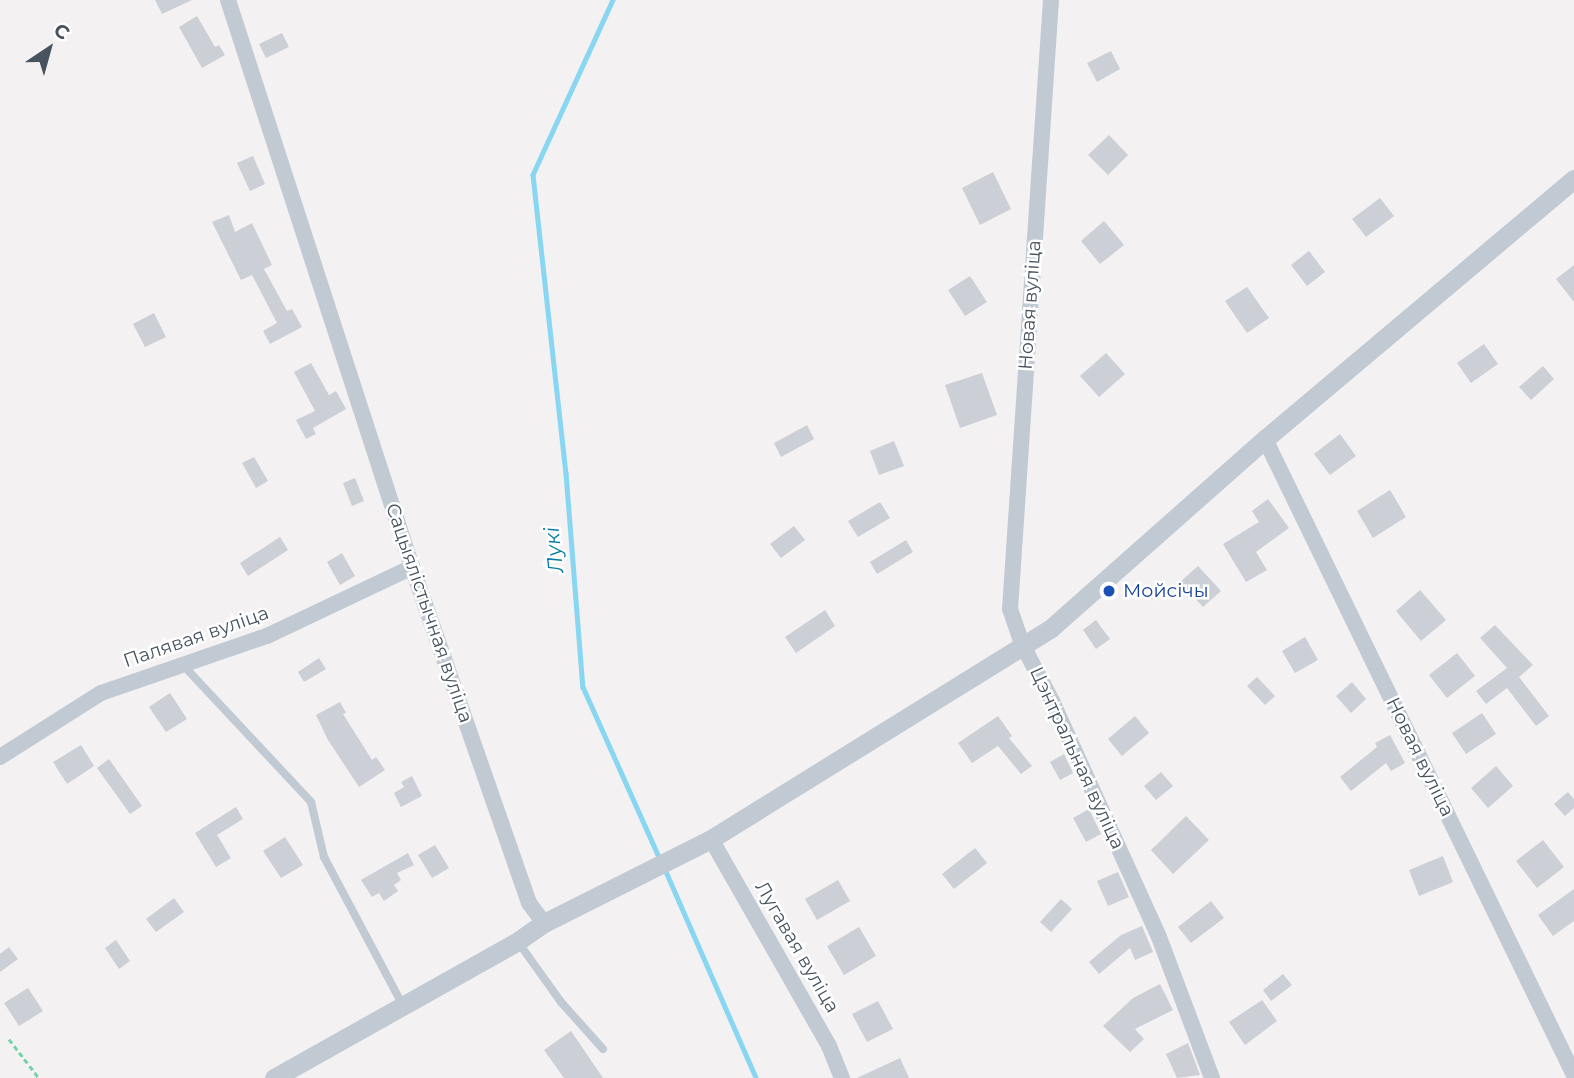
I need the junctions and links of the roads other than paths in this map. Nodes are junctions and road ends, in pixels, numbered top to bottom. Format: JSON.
{"nodes":[{"id":1,"x":228,"y":0,"type":"edge"},
{"id":2,"x":1051,"y":0,"type":"edge"},
{"id":3,"x":1574,"y":179,"type":"edge"},
{"id":4,"x":1265,"y":439,"type":"junction"},
{"id":5,"x":412,"y":567,"type":"junction"},
{"id":6,"x":1023,"y":646,"type":"junction"},
{"id":7,"x":182,"y":664,"type":"junction"},
{"id":8,"x":0,"y":757,"type":"edge"},
{"id":9,"x":711,"y":839,"type":"junction"},
{"id":10,"x":544,"y":923,"type":"junction"},
{"id":11,"x":518,"y":942,"type":"junction"},
{"id":12,"x":402,"y":1004,"type":"junction"},
{"id":13,"x":603,"y":1049,"type":"dead end"},
{"id":14,"x":1574,"y":1075,"type":"edge"},
{"id":15,"x":274,"y":1078,"type":"edge"},
{"id":16,"x":842,"y":1078,"type":"edge"},
{"id":17,"x":1212,"y":1078,"type":"edge"}],
"edges":[{"from":1,"to":5,"type":"street","name":"Сацыялістычная вуліца"},
{"from":2,"to":6,"type":"street","name":"Новая вуліца"},
{"from":3,"to":4,"type":"street"},
{"from":4,"to":6,"type":"street"},
{"from":4,"to":14,"type":"street","name":"Новая вуліца"},
{"from":5,"to":7,"type":"street","name":"Палявая вуліца"},
{"from":5,"to":10,"type":"street","name":"Сацыялістычная вуліца"},
{"from":6,"to":9,"type":"street","name":"Цэнтральная вуліца"},
{"from":6,"to":17,"type":"street","name":"Цэнтральная вуліца"},
{"from":7,"to":8,"type":"street","name":"Палявая вуліца"},
{"from":7,"to":12,"type":"lane"},
{"from":9,"to":10,"type":"street","name":"Цэнтральная вуліца"},
{"from":9,"to":16,"type":"street","name":"Лугавая вуліца"},
{"from":10,"to":11,"type":"street"},
{"from":11,"to":12,"type":"street"},
{"from":11,"to":13,"type":"lane"},
{"from":12,"to":15,"type":"street"}]}
